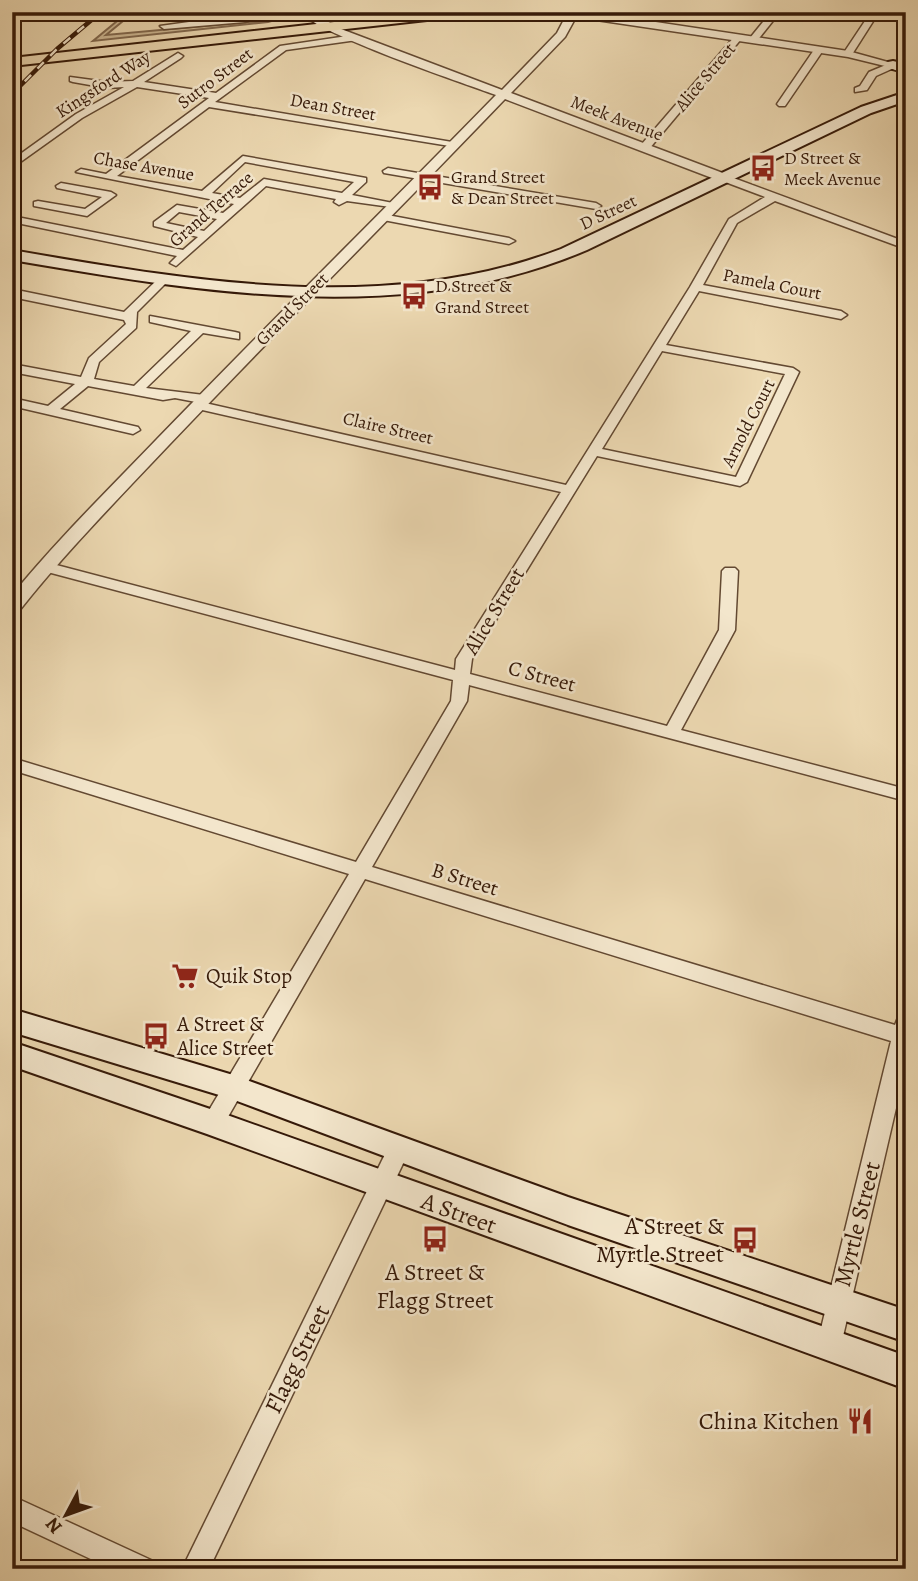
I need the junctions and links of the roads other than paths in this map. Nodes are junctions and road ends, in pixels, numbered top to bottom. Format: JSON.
{"nodes":[{"id":1,"x":274,"y":12,"type":"edge"},
{"id":2,"x":396,"y":12,"type":"edge"},
{"id":3,"x":463,"y":12,"type":"edge"},
{"id":4,"x":544,"y":12,"type":"edge"},
{"id":5,"x":643,"y":12,"type":"edge"},
{"id":6,"x":776,"y":12,"type":"edge"},
{"id":7,"x":875,"y":12,"type":"edge"},
{"id":8,"x":573,"y":13,"type":"edge"},
{"id":9,"x":600,"y":17,"type":"junction"},
{"id":10,"x":317,"y":20,"type":"edge"},
{"id":11,"x":634,"y":22,"type":"junction"},
{"id":12,"x":164,"y":26,"type":"dead end"},
{"id":13,"x":565,"y":30,"type":"junction"},
{"id":14,"x":354,"y":38,"type":"junction"},
{"id":15,"x":738,"y":38,"type":"junction"},
{"id":16,"x":753,"y":40,"type":"junction"},
{"id":17,"x":819,"y":49,"type":"junction"},
{"id":18,"x":12,"y":54,"type":"edge"},
{"id":19,"x":848,"y":54,"type":"junction"},
{"id":20,"x":178,"y":56,"type":"dead end"},
{"id":21,"x":12,"y":62,"type":"edge"},
{"id":22,"x":902,"y":68,"type":"edge"},
{"id":23,"x":73,"y":79,"type":"dead end"},
{"id":24,"x":137,"y":84,"type":"junction"},
{"id":25,"x":906,"y":89,"type":"edge"},
{"id":26,"x":858,"y":90,"type":"dead end"},
{"id":27,"x":505,"y":93,"type":"junction"},
{"id":28,"x":216,"y":96,"type":"junction"},
{"id":29,"x":906,"y":96,"type":"edge"},
{"id":30,"x":207,"y":104,"type":"junction"},
{"id":31,"x":782,"y":104,"type":"dead end"},
{"id":32,"x":452,"y":145,"type":"junction"},
{"id":33,"x":645,"y":147,"type":"junction"},
{"id":34,"x":12,"y":165,"type":"edge"},
{"id":35,"x":388,"y":171,"type":"dead end"},
{"id":36,"x":718,"y":175,"type":"junction"},
{"id":37,"x":421,"y":176,"type":"junction"},
{"id":38,"x":108,"y":177,"type":"junction"},
{"id":39,"x":61,"y":186,"type":"junction"},
{"id":40,"x":204,"y":195,"type":"junction"},
{"id":41,"x":345,"y":196,"type":"junction"},
{"id":42,"x":773,"y":197,"type":"junction"},
{"id":43,"x":242,"y":202,"type":"junction"},
{"id":44,"x":38,"y":204,"type":"junction"},
{"id":45,"x":335,"y":206,"type":"dead end"},
{"id":46,"x":394,"y":206,"type":"junction"},
{"id":47,"x":596,"y":206,"type":"dead end"},
{"id":48,"x":225,"y":217,"type":"junction"},
{"id":49,"x":382,"y":217,"type":"junction"},
{"id":50,"x":12,"y":219,"type":"edge"},
{"id":51,"x":206,"y":235,"type":"junction"},
{"id":52,"x":509,"y":240,"type":"dead end"},
{"id":53,"x":906,"y":246,"type":"edge"},
{"id":54,"x":185,"y":254,"type":"junction"},
{"id":55,"x":12,"y":255,"type":"edge"},
{"id":56,"x":176,"y":263,"type":"dead end"},
{"id":57,"x":169,"y":282,"type":"junction"},
{"id":58,"x":696,"y":287,"type":"junction"},
{"id":59,"x":307,"y":291,"type":"junction"},
{"id":60,"x":12,"y":293,"type":"edge"},
{"id":61,"x":841,"y":315,"type":"dead end"},
{"id":62,"x":129,"y":317,"type":"junction"},
{"id":63,"x":153,"y":319,"type":"dead end"},
{"id":64,"x":200,"y":329,"type":"junction"},
{"id":65,"x":235,"y":336,"type":"dead end"},
{"id":66,"x":659,"y":347,"type":"junction"},
{"id":67,"x":12,"y":368,"type":"edge"},
{"id":68,"x":87,"y":380,"type":"junction"},
{"id":69,"x":137,"y":390,"type":"junction"},
{"id":70,"x":12,"y":402,"type":"edge"},
{"id":71,"x":199,"y":404,"type":"junction"},
{"id":72,"x":50,"y":411,"type":"junction"},
{"id":73,"x":133,"y":430,"type":"dead end"},
{"id":74,"x":593,"y":452,"type":"junction"},
{"id":75,"x":569,"y":490,"type":"junction"},
{"id":76,"x":44,"y":567,"type":"junction"},
{"id":77,"x":730,"y":570,"type":"dead end"},
{"id":78,"x":12,"y":607,"type":"edge"},
{"id":79,"x":463,"y":678,"type":"junction"},
{"id":80,"x":671,"y":733,"type":"junction"},
{"id":81,"x":12,"y":764,"type":"edge"},
{"id":82,"x":906,"y":795,"type":"edge"},
{"id":83,"x":359,"y":871,"type":"junction"},
{"id":84,"x":12,"y":1020,"type":"edge"},
{"id":85,"x":905,"y":1031,"type":"edge"},
{"id":86,"x":12,"y":1054,"type":"edge"},
{"id":87,"x":233,"y":1087,"type":"junction"},
{"id":88,"x":213,"y":1123,"type":"junction"},
{"id":89,"x":399,"y":1149,"type":"junction"},
{"id":90,"x":382,"y":1185,"type":"junction"},
{"id":91,"x":838,"y":1302,"type":"junction"},
{"id":92,"x":906,"y":1326,"type":"edge"},
{"id":93,"x":829,"y":1345,"type":"junction"},
{"id":94,"x":906,"y":1373,"type":"edge"},
{"id":95,"x":12,"y":1509,"type":"edge"},
{"id":96,"x":142,"y":1569,"type":"edge"},
{"id":97,"x":194,"y":1569,"type":"edge"}],
"edges":[{"from":1,"to":12,"type":"street"},
{"from":2,"to":10,"type":"main road"},
{"from":3,"to":10,"type":"main road"},
{"from":4,"to":8,"type":"main road"},
{"from":5,"to":11,"type":"street"},
{"from":6,"to":16,"type":"street","name":"Alice Street"},
{"from":7,"to":19,"type":"street"},
{"from":8,"to":9,"type":"street"},
{"from":8,"to":13,"type":"street","name":"Grand Street"},
{"from":9,"to":11,"type":"street"},
{"from":9,"to":13,"type":"street"},
{"from":10,"to":14,"type":"street","name":"Meek Avenue"},
{"from":10,"to":18,"type":"main road"},
{"from":10,"to":21,"type":"main road"},
{"from":11,"to":15,"type":"street"},
{"from":13,"to":27,"type":"street","name":"Grand Street"},
{"from":14,"to":27,"type":"street","name":"Meek Avenue"},
{"from":14,"to":28,"type":"street","name":"Sutro Street"},
{"from":15,"to":16,"type":"street"},
{"from":15,"to":33,"type":"street","name":"Alice Street"},
{"from":16,"to":17,"type":"street"},
{"from":17,"to":19,"type":"street"},
{"from":17,"to":31,"type":"street"},
{"from":19,"to":22,"type":"street"},
{"from":20,"to":24,"type":"street","name":"Kingsford Way"},
{"from":22,"to":26,"type":"street"},
{"from":23,"to":24,"type":"street"},
{"from":24,"to":28,"type":"street"},
{"from":24,"to":34,"type":"street","name":"Kingsford Way"},
{"from":25,"to":36,"type":"main road","name":"D Street"},
{"from":27,"to":32,"type":"street","name":"Grand Street"},
{"from":27,"to":33,"type":"street","name":"Meek Avenue"},
{"from":28,"to":30,"type":"street","name":"Sutro Street"},
{"from":29,"to":36,"type":"main road","name":"D Street"},
{"from":30,"to":32,"type":"street","name":"Dean Street"},
{"from":30,"to":38,"type":"street","name":"Sutro Street"},
{"from":32,"to":37,"type":"street","name":"Grand Street"},
{"from":33,"to":36,"type":"street","name":"Meek Avenue"},
{"from":35,"to":37,"type":"street"},
{"from":36,"to":42,"type":"street","name":"Meek Avenue"},
{"from":36,"to":59,"type":"main road","name":"D Street"},
{"from":37,"to":46,"type":"street","name":"Grand Street"},
{"from":37,"to":47,"type":"street"},
{"from":38,"to":39,"type":"street","name":"Chase Avenue"},
{"from":38,"to":40,"type":"street","name":"Chase Avenue"},
{"from":39,"to":44,"type":"street"},
{"from":39,"to":44,"type":"street"},
{"from":40,"to":41,"type":"street"},
{"from":40,"to":43,"type":"street","name":"Chase Avenue"},
{"from":41,"to":43,"type":"street","name":"Grand Terrace"},
{"from":41,"to":45,"type":"street"},
{"from":41,"to":46,"type":"street","name":"Grand Terrace"},
{"from":42,"to":53,"type":"street","name":"Meek Avenue"},
{"from":42,"to":58,"type":"street","name":"Alice Street"},
{"from":43,"to":48,"type":"street","name":"Grand Terrace"},
{"from":44,"to":50,"type":"street"},
{"from":46,"to":49,"type":"street","name":"Grand Street"},
{"from":48,"to":51,"type":"street","name":"Grand Terrace"},
{"from":48,"to":51,"type":"street"},
{"from":49,"to":52,"type":"street"},
{"from":49,"to":59,"type":"street","name":"Grand Street"},
{"from":50,"to":54,"type":"street"},
{"from":51,"to":54,"type":"street","name":"Grand Terrace"},
{"from":54,"to":56,"type":"street","name":"Grand Terrace"},
{"from":55,"to":57,"type":"main road","name":"D Street"},
{"from":57,"to":59,"type":"main road","name":"D Street"},
{"from":57,"to":62,"type":"street"},
{"from":58,"to":61,"type":"street","name":"Pamela Court"},
{"from":58,"to":66,"type":"street","name":"Alice Street"},
{"from":59,"to":71,"type":"street","name":"Grand Street"},
{"from":60,"to":62,"type":"street"},
{"from":62,"to":68,"type":"street"},
{"from":63,"to":64,"type":"street"},
{"from":64,"to":65,"type":"street"},
{"from":64,"to":69,"type":"street"},
{"from":66,"to":74,"type":"street","name":"Alice Street"},
{"from":66,"to":74,"type":"street","name":"Arnold Court"},
{"from":67,"to":68,"type":"street","name":"Claire Street"},
{"from":68,"to":69,"type":"street","name":"Claire Street"},
{"from":68,"to":72,"type":"street"},
{"from":69,"to":71,"type":"street","name":"Claire Street"},
{"from":70,"to":72,"type":"street"},
{"from":71,"to":75,"type":"street","name":"Claire Street"},
{"from":71,"to":76,"type":"street","name":"Grand Street"},
{"from":72,"to":73,"type":"street"},
{"from":74,"to":75,"type":"street","name":"Alice Street"},
{"from":75,"to":79,"type":"street","name":"Alice Street"},
{"from":76,"to":78,"type":"street","name":"Grand Street"},
{"from":76,"to":79,"type":"street","name":"C Street"},
{"from":77,"to":80,"type":"street"},
{"from":79,"to":80,"type":"street","name":"C Street"},
{"from":79,"to":83,"type":"street","name":"Alice Street"},
{"from":80,"to":82,"type":"street","name":"C Street"},
{"from":81,"to":83,"type":"street","name":"B Street"},
{"from":83,"to":85,"type":"street","name":"B Street"},
{"from":83,"to":87,"type":"street","name":"Alice Street"},
{"from":84,"to":87,"type":"main road","name":"A Street"},
{"from":85,"to":91,"type":"street","name":"Myrtle Street"},
{"from":86,"to":88,"type":"main road","name":"A Street"},
{"from":87,"to":88,"type":"street","name":"Alice Street"},
{"from":87,"to":89,"type":"main road","name":"A Street"},
{"from":88,"to":90,"type":"main road","name":"A Street"},
{"from":89,"to":90,"type":"street","name":"Flagg Street"},
{"from":89,"to":91,"type":"main road","name":"A Street"},
{"from":90,"to":93,"type":"main road","name":"A Street"},
{"from":90,"to":97,"type":"street","name":"Flagg Street"},
{"from":91,"to":92,"type":"main road","name":"A Street"},
{"from":91,"to":93,"type":"street","name":"Myrtle Street"},
{"from":93,"to":94,"type":"main road","name":"A Street"},
{"from":95,"to":96,"type":"street"}]}
